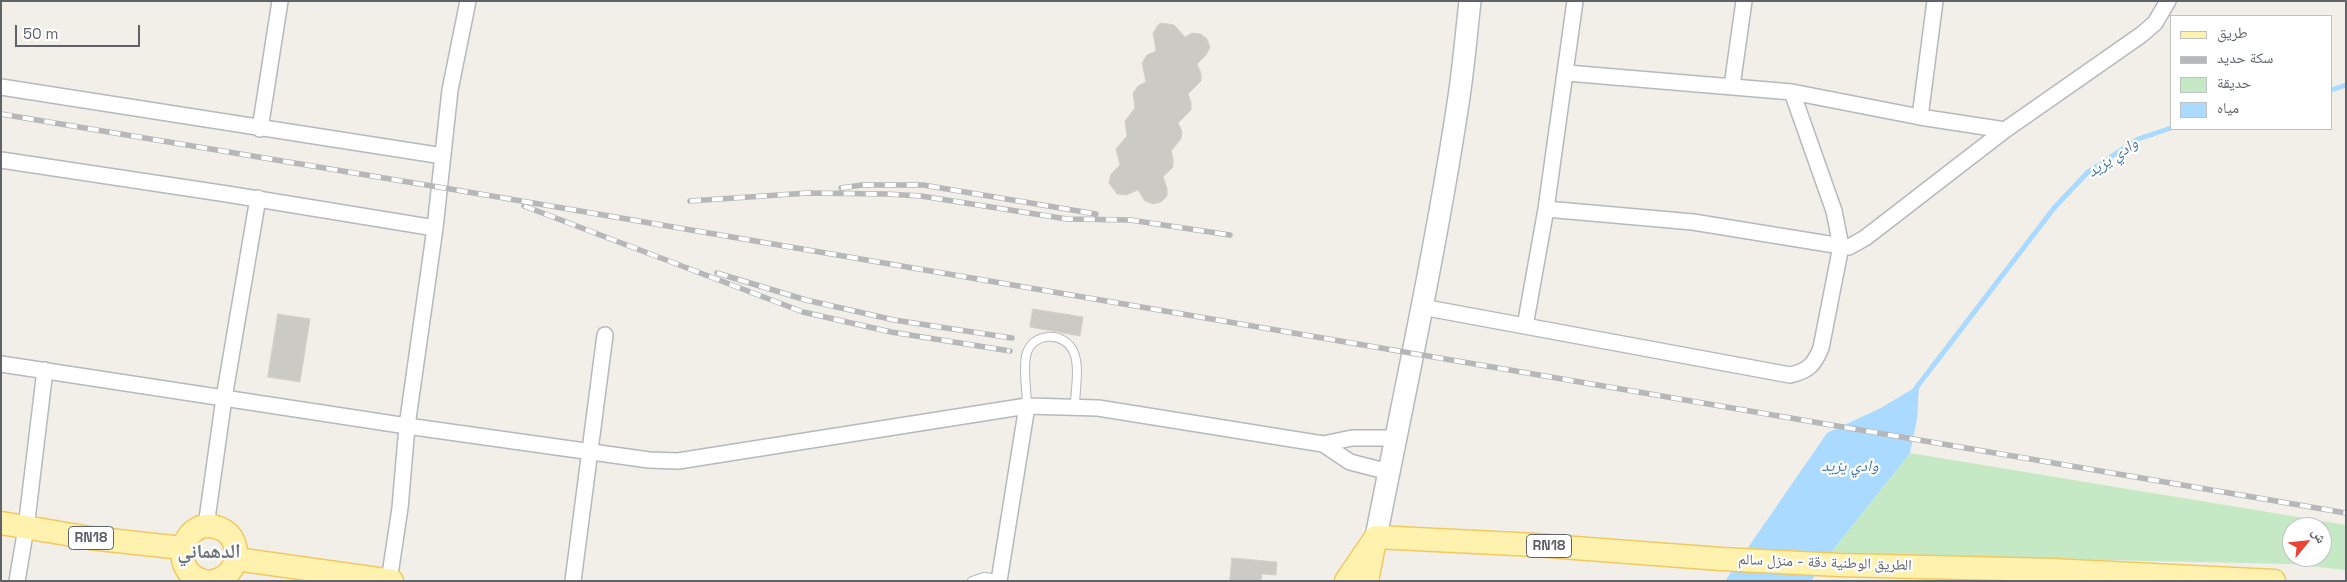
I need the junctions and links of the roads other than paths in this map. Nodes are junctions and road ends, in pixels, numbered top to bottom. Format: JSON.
{"nodes":[{"id":1,"x":280,"y":1,"type":"edge"},
{"id":2,"x":468,"y":1,"type":"edge"},
{"id":3,"x":1470,"y":1,"type":"edge"},
{"id":4,"x":1575,"y":1,"type":"edge"},
{"id":5,"x":1744,"y":1,"type":"edge"},
{"id":6,"x":1935,"y":1,"type":"edge"},
{"id":7,"x":2168,"y":1,"type":"edge"},
{"id":8,"x":1567,"y":73,"type":"junction"},
{"id":9,"x":1732,"y":86,"type":"junction"},
{"id":10,"x":1,"y":87,"type":"edge"},
{"id":11,"x":1792,"y":92,"type":"junction"},
{"id":12,"x":1920,"y":117,"type":"junction"},
{"id":13,"x":260,"y":129,"type":"junction"},
{"id":14,"x":2005,"y":130,"type":"junction"},
{"id":15,"x":443,"y":156,"type":"junction"},
{"id":16,"x":1,"y":160,"type":"edge"},
{"id":17,"x":258,"y":198,"type":"junction"},
{"id":18,"x":1546,"y":209,"type":"junction"},
{"id":19,"x":435,"y":228,"type":"junction"},
{"id":20,"x":1841,"y":246,"type":"junction"},
{"id":21,"x":1422,"y":307,"type":"junction"},
{"id":22,"x":1525,"y":326,"type":"junction"},
{"id":23,"x":605,"y":335,"type":"dead end"},
{"id":24,"x":1,"y":364,"type":"edge"},
{"id":25,"x":45,"y":370,"type":"junction"},
{"id":26,"x":224,"y":398,"type":"junction"},
{"id":27,"x":1028,"y":406,"type":"junction"},
{"id":28,"x":1075,"y":406,"type":"junction"},
{"id":29,"x":407,"y":426,"type":"junction"},
{"id":30,"x":1396,"y":438,"type":"junction"},
{"id":31,"x":1323,"y":444,"type":"junction"},
{"id":32,"x":589,"y":452,"type":"junction"},
{"id":33,"x":1389,"y":472,"type":"junction"},
{"id":34,"x":1,"y":522,"type":"edge"},
{"id":35,"x":206,"y":526,"type":"junction"},
{"id":36,"x":26,"y":528,"type":"junction"},
{"id":37,"x":1376,"y":537,"type":"junction"},
{"id":38,"x":182,"y":548,"type":"junction"},
{"id":39,"x":236,"y":559,"type":"junction"},
{"id":40,"x":1879,"y":573,"type":"edge"},
{"id":41,"x":2050,"y":575,"type":"edge"},
{"id":42,"x":2155,"y":579,"type":"edge"},
{"id":43,"x":1000,"y":580,"type":"edge"},
{"id":44,"x":17,"y":581,"type":"edge"},
{"id":45,"x":204,"y":581,"type":"edge"},
{"id":46,"x":214,"y":581,"type":"edge"},
{"id":47,"x":390,"y":581,"type":"edge"},
{"id":48,"x":574,"y":581,"type":"edge"},
{"id":49,"x":972,"y":581,"type":"edge"},
{"id":50,"x":1346,"y":581,"type":"edge"},
{"id":51,"x":1367,"y":581,"type":"edge"},
{"id":52,"x":2274,"y":581,"type":"edge"}],
"edges":[{"from":1,"to":13,"type":"street"},
{"from":2,"to":15,"type":"street"},
{"from":3,"to":21,"type":"main road"},
{"from":4,"to":8,"type":"street"},
{"from":5,"to":9,"type":"street"},
{"from":6,"to":12,"type":"street"},
{"from":7,"to":14,"type":"street"},
{"from":8,"to":9,"type":"street"},
{"from":8,"to":18,"type":"street"},
{"from":9,"to":11,"type":"street"},
{"from":10,"to":13,"type":"street"},
{"from":11,"to":12,"type":"street"},
{"from":11,"to":20,"type":"street"},
{"from":12,"to":14,"type":"street"},
{"from":13,"to":15,"type":"street"},
{"from":14,"to":20,"type":"street"},
{"from":15,"to":19,"type":"street"},
{"from":16,"to":17,"type":"street"},
{"from":17,"to":19,"type":"street"},
{"from":17,"to":26,"type":"street"},
{"from":18,"to":20,"type":"street"},
{"from":18,"to":22,"type":"street"},
{"from":19,"to":29,"type":"street"},
{"from":20,"to":22,"type":"street"},
{"from":21,"to":22,"type":"street"},
{"from":21,"to":30,"type":"main road"},
{"from":23,"to":32,"type":"street"},
{"from":24,"to":25,"type":"street"},
{"from":25,"to":26,"type":"street"},
{"from":25,"to":36,"type":"street"},
{"from":26,"to":29,"type":"street"},
{"from":26,"to":35,"type":"street"},
{"from":27,"to":28,"type":"street"},
{"from":27,"to":28,"type":"lane"},
{"from":27,"to":32,"type":"street"},
{"from":27,"to":43,"type":"street"},
{"from":28,"to":31,"type":"street"},
{"from":29,"to":32,"type":"street"},
{"from":29,"to":47,"type":"street"},
{"from":30,"to":31,"type":"street"},
{"from":30,"to":33,"type":"main road"},
{"from":31,"to":33,"type":"street"},
{"from":32,"to":48,"type":"street"},
{"from":33,"to":37,"type":"main road"},
{"from":34,"to":36,"type":"main road","number":"RN18"},
{"from":35,"to":38,"type":"main road"},
{"from":35,"to":39,"type":"main road"},
{"from":36,"to":38,"type":"main road","number":"RN18"},
{"from":36,"to":44,"type":"street"},
{"from":37,"to":40,"type":"main road","name":"الطريق الوطنية دقة - منزل سالم","number":"RN18"},
{"from":37,"to":50,"type":"main road"},
{"from":37,"to":51,"type":"main road"},
{"from":38,"to":45,"type":"main road"},
{"from":39,"to":46,"type":"main road"},
{"from":39,"to":47,"type":"main road"},
{"from":40,"to":41,"type":"main road","name":"الطريق الوطنية دقة - منزل سالم","number":"RN18"},
{"from":41,"to":42,"type":"main road","name":"الطريق الوطنية دقة - منزل سالم","number":"RN18"},
{"from":42,"to":52,"type":"main road","name":"الطريق الوطنية دقة - منزل سالم","number":"RN18"},
{"from":43,"to":49,"type":"lane"}]}
